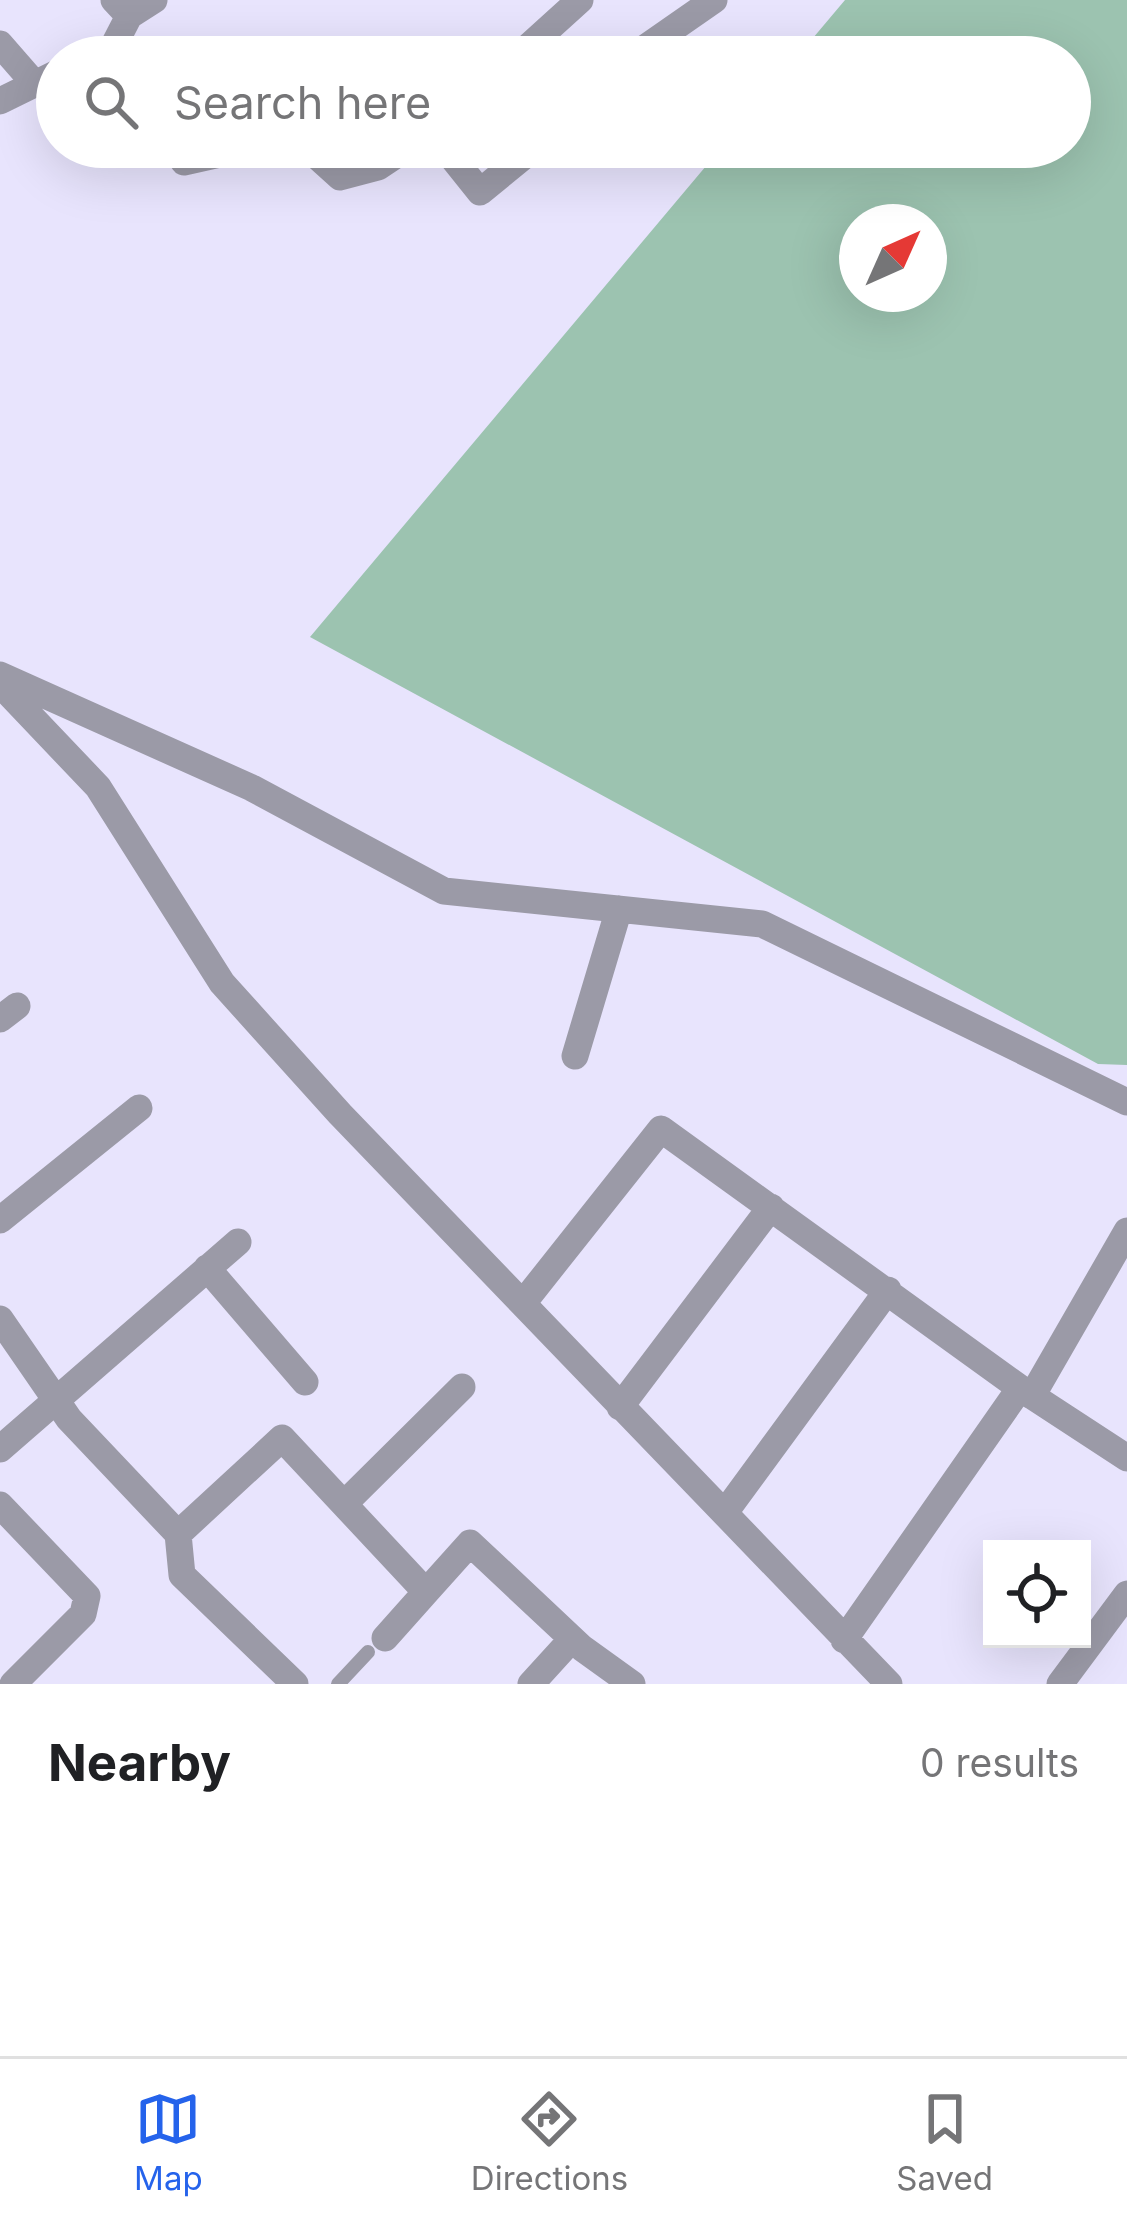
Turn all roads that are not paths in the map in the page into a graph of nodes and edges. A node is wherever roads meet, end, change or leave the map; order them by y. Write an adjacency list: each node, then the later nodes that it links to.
1 (154, 0): 4 (street)
2 (580, 0): 5 (street)
3 (714, 0): 6 (street)
4 (122, 8)
5 (540, 36)
6 (662, 36)
7 (0, 44): 8 (street)
8 (36, 71)
9 (36, 83): 10 (street)
10 (0, 101)
11 (330, 168): 12 (street)
12 (374, 168)
13 (461, 168): 14 (street)
14 (508, 168)
15 (0, 674): 17 (street)
16 (0, 684): 27 (street)
17 (619, 910): 18 (street); 19 (street)
18 (574, 1056)
19 (1127, 1102)
20 (139, 1108): 22 (street)
21 (771, 1207): 26 (street); 27 (street); 33 (street)
22 (0, 1220)
23 (1127, 1231): 31 (street)
24 (238, 1242): 25 (street)
25 (207, 1268): 29 (street); 32 (street)
26 (887, 1290): 31 (street); 38 (street)
27 (524, 1303): 33 (street)
28 (0, 1319): 32 (street)
29 (305, 1382)
30 (462, 1388): 36 (street)
31 (1026, 1392): 35 (street); 43 (street)
32 (56, 1400): 34 (street); 39 (street)
33 (620, 1407): 38 (street)
34 (0, 1449)
35 (1127, 1458)
36 (344, 1504): 39 (street); 40 (street)
37 (1, 1508): 45 (street)
38 (726, 1511): 43 (street)
39 (178, 1534): 46 (street)
40 (426, 1592): 42 (street); 44 (street)
41 (1127, 1594): 51 (street)
42 (572, 1639): 48 (street); 49 (street)
43 (844, 1640): 50 (street)
44 (376, 1645): 47 (lane)
45 (13, 1684)
46 (295, 1684)
47 (338, 1684)
48 (531, 1684)
49 (632, 1684)
50 (889, 1684)
51 (1060, 1684)

